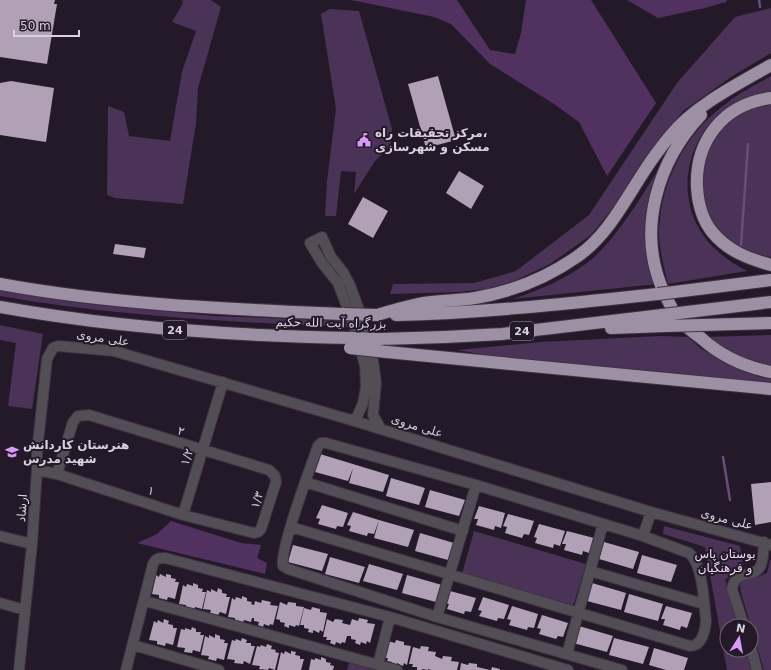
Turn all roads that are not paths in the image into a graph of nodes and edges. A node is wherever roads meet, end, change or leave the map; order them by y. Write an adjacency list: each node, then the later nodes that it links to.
1 (771, 65): 2 (highway)
2 (717, 98): 11 (highway); 16 (highway)
3 (771, 98): 6 (highway)
4 (331, 257): 5 (street); 5 (street); 20 (street)
5 (322, 263): 19 (street)
6 (771, 265)
7 (771, 280): 11 (highway, بزرگراه آیت الله حکیم / 24, bridge)
8 (0, 284): 11 (highway, بزرگراه آیت الله حکیم / 24, bridge)
9 (771, 302): 12 (highway, bridge)
10 (0, 307): 14 (highway, بزرگراه آیت الله حکیم / 24)
11 (377, 315)
12 (663, 321): 13 (highway, bridge); 14 (highway, بزرگراه آیت الله حکیم / 24, bridge)
13 (771, 323)
14 (351, 343): 18 (highway, bridge)
15 (53, 348): 17 (street, علی مروی); 22 (street, ارشاد)
16 (771, 372)
17 (223, 382): 19 (street, علی مروی); 21 (street, ۱/۲)
18 (771, 389)
19 (351, 420): 20 (street, علی مروی)
20 (381, 429): 27 (street, علی مروی)
21 (202, 451): 23 (street, ۲); 24 (street, ۲); 28 (street, ۱/۲)
22 (37, 470): 23 (street, ۱); 35 (street, ارشاد)
23 (57, 474): 28 (street, ۱)
24 (275, 476): 32 (street, ۱/۳)
25 (305, 482): 26 (street); 30 (street); 31 (street)
26 (476, 484): 29 (street); 31 (street)
27 (652, 512): 34 (street); 36 (street, علی مروی)
28 (183, 515): 32 (street, ۱)
29 (603, 524): 34 (street); 37 (street)
30 (291, 527): 38 (street); 45 (street)
31 (463, 531): 38 (street)
32 (258, 532)
33 (0, 536): 35 (street)
34 (643, 536): 41 (street)
35 (32, 544): 42 (street, ارشاد)
36 (767, 544): 46 (street)
37 (590, 571): 41 (street); 43 (street)
38 (450, 574): 43 (street); 45 (street)
39 (145, 601): 44 (street); 47 (street); 50 (street)
40 (0, 603): 42 (street)
41 (704, 604): 43 (street)
42 (25, 610): 51 (street, ارشاد)
43 (578, 613): 48 (street)
44 (390, 617): 50 (street); 55 (street)
45 (437, 617): 48 (street)
46 (741, 618)
47 (133, 645): 52 (street); 53 (street)
48 (567, 654): 56 (street)
49 (754, 658): 57 (street)
50 (378, 665): 54 (street)
51 (19, 670)
52 (126, 670)
53 (220, 670)
54 (397, 670)
55 (568, 670)
56 (622, 670)
57 (757, 670)

